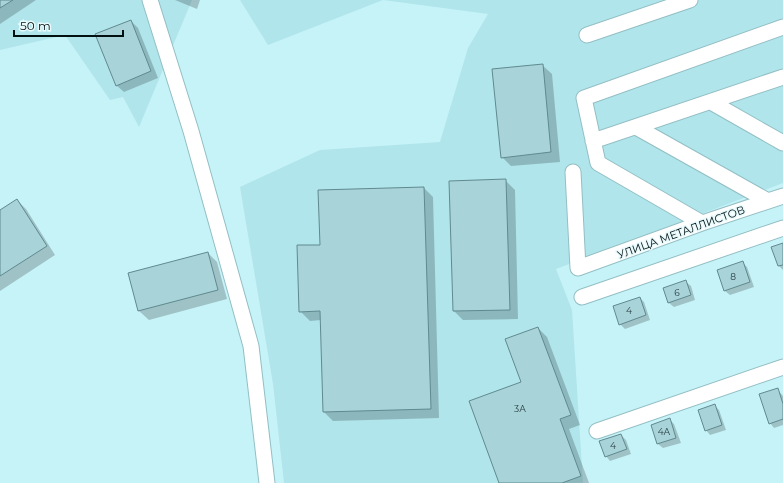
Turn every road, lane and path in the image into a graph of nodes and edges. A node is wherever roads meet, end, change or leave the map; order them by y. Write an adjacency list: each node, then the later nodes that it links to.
1 (150, 0): 18 (street)
2 (690, 0): 4 (street)
3 (783, 27): 8 (street)
4 (587, 35)
5 (781, 80): 6 (street)
6 (711, 102): 7 (street); 9 (street)
7 (636, 127): 8 (street); 12 (street)
8 (593, 141): 13 (street)
9 (783, 143)
10 (573, 172): 13 (street, УЛИЦА МЕТАЛЛИСТОВ)
11 (783, 196): 12 (street, УЛИЦА МЕТАЛЛИСТОВ)
12 (768, 201): 13 (street, УЛИЦА МЕТАЛЛИСТОВ)
13 (702, 223)
14 (783, 228): 15 (street)
15 (582, 297)
16 (783, 367): 17 (street)
17 (596, 431)
18 (266, 483)

